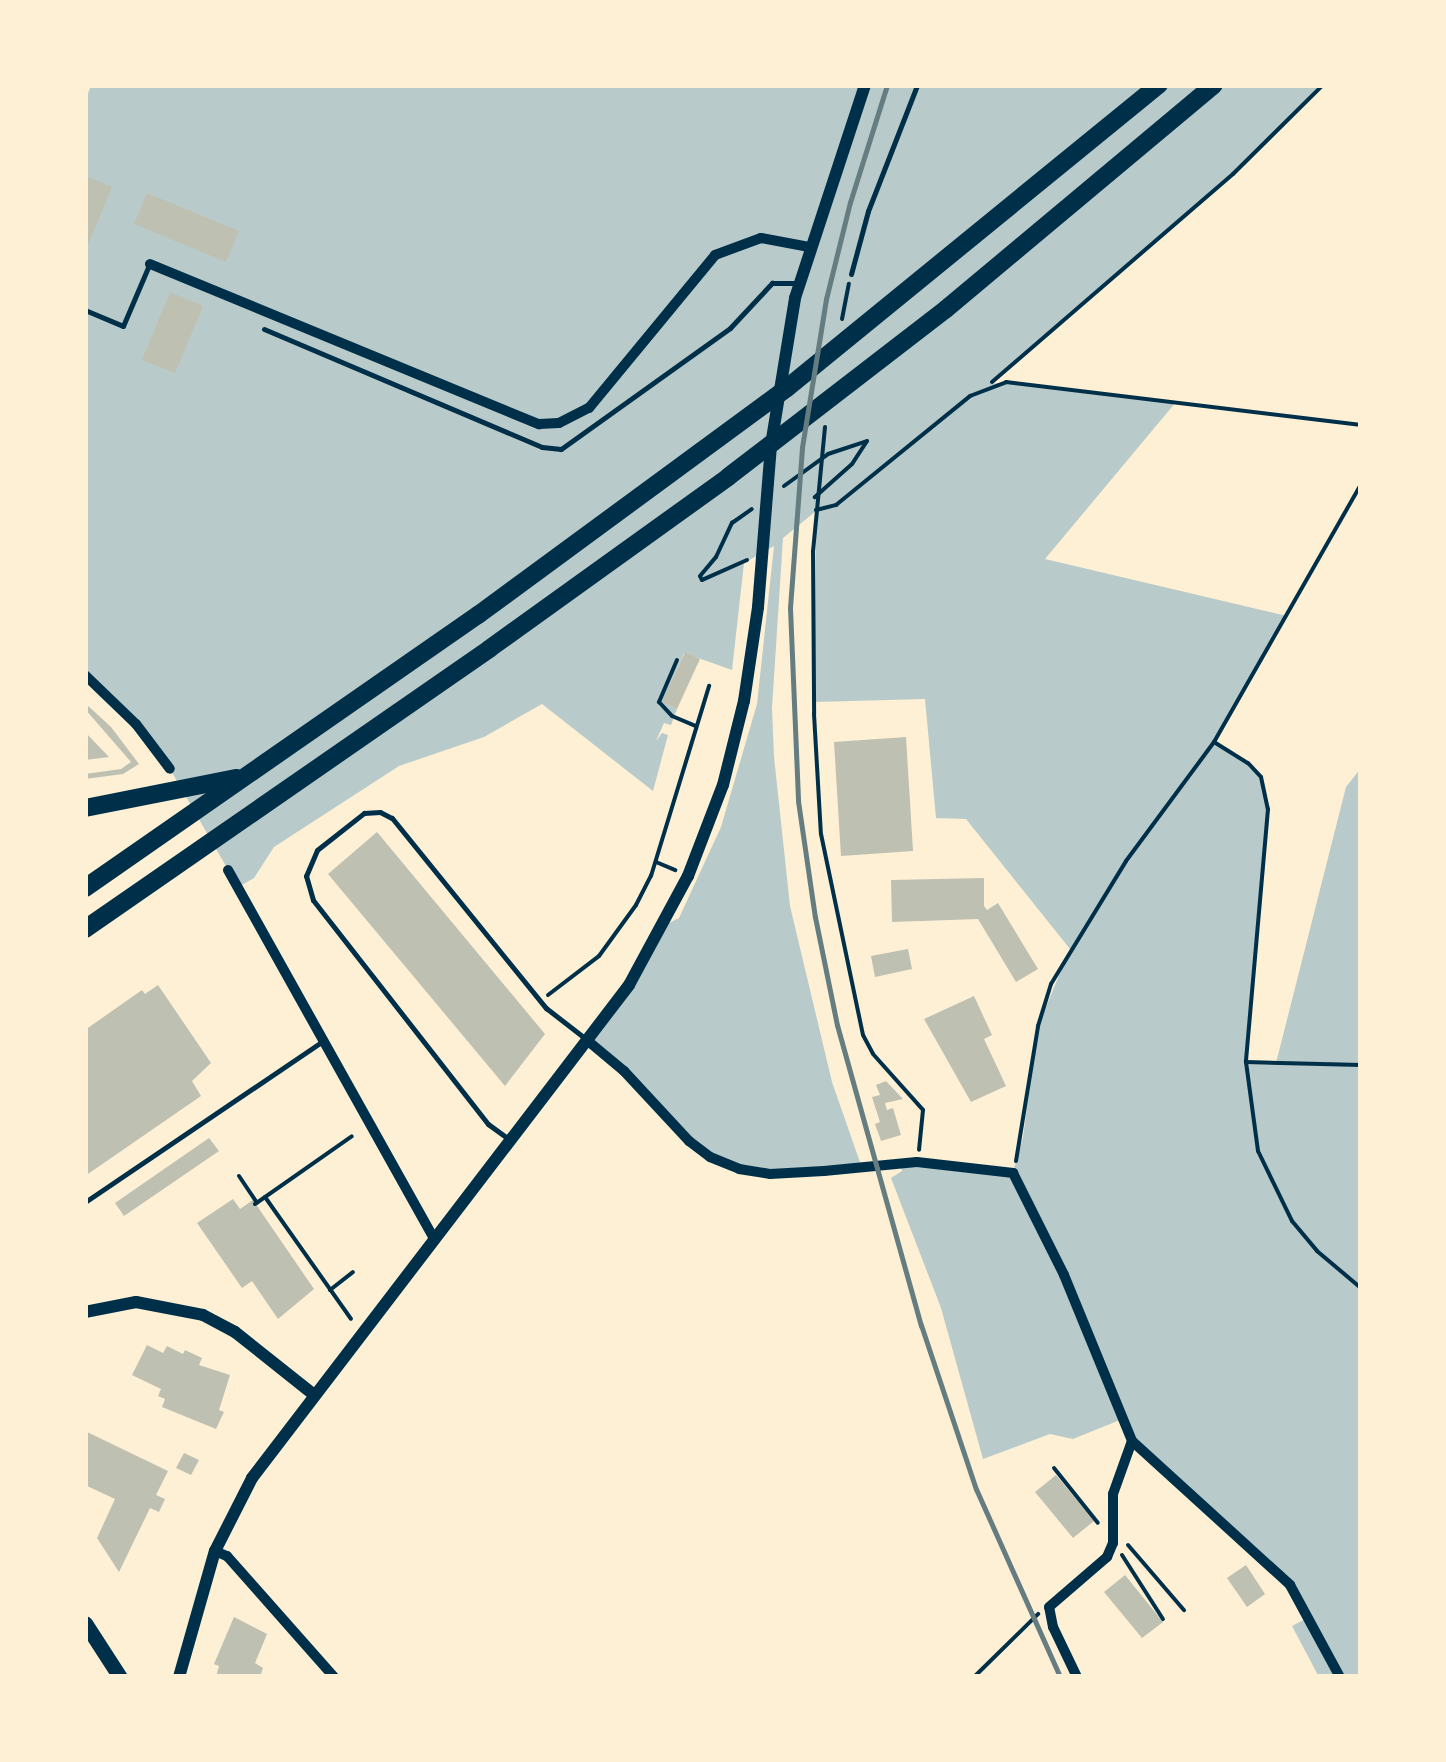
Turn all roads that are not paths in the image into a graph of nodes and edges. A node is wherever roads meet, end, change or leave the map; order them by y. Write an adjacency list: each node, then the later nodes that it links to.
1 (865, 85): 5 (street)
2 (916, 85): 7 (lane)
3 (1159, 85): 13 (highway)
4 (1214, 85): 17 (highway)
5 (809, 247): 6 (street); 8 (street)
6 (150, 264): 9 (lane)
7 (852, 274)
8 (798, 284): 10 (lane); 18 (street)
9 (85, 310)
10 (264, 329)
11 (85, 675): 12 (street)
12 (170, 770)
13 (247, 776): 14 (highway); 16 (highway)
14 (85, 808)
15 (228, 870): 19 (street)
16 (85, 888)
17 (85, 930)
18 (588, 1040): 20 (street); 20 (lane); 25 (street)
19 (321, 1042): 21 (lane); 22 (street)
20 (510, 1140): 22 (street)
21 (87, 1198)
22 (434, 1238): 24 (street)
23 (85, 1312): 24 (street)
24 (312, 1394): 26 (street)
25 (1132, 1440): 31 (street); 32 (street)
26 (216, 1551): 29 (street); 30 (street)
27 (85, 1624): 28 (main road)
28 (120, 1677)
29 (179, 1677)
30 (334, 1677)
31 (1077, 1677)
32 (1340, 1677)

